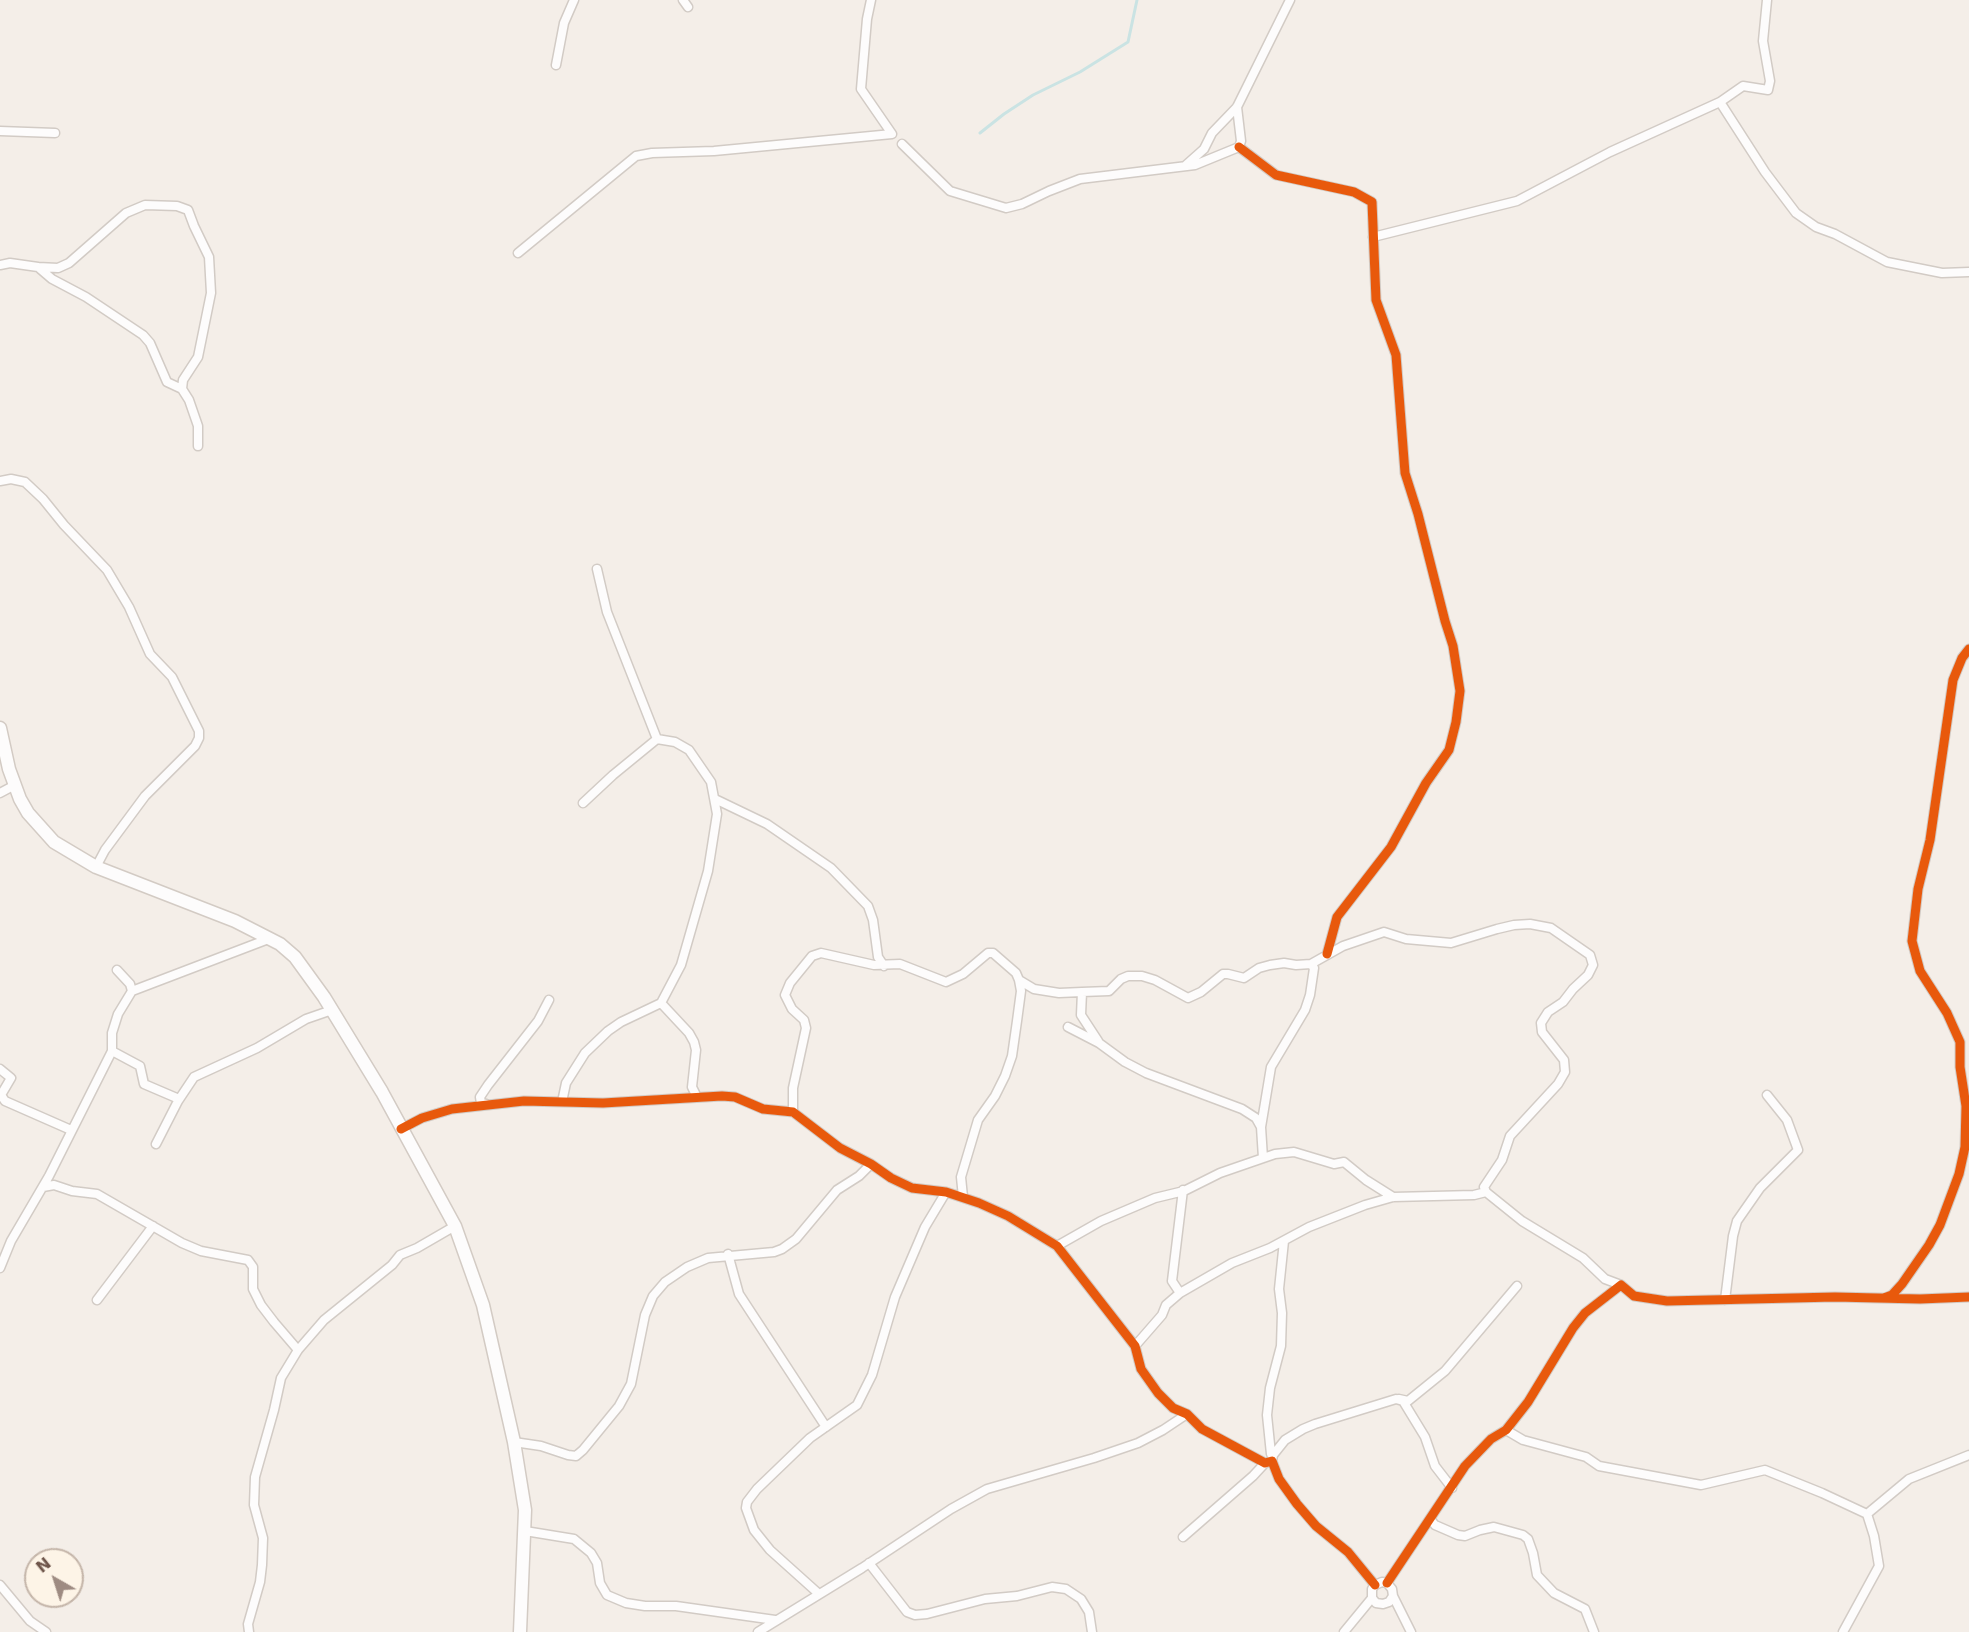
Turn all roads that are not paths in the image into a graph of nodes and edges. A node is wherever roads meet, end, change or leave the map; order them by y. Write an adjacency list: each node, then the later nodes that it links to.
1 (574, 0): 5 (street)
2 (871, 0): 14 (street)
3 (1290, 0): 7 (street)
4 (1767, 0): 6 (street)
5 (556, 65)
6 (1720, 102): 13 (street); 17 (street)
7 (1237, 107): 11 (street); 12 (street)
8 (0, 130): 9 (street)
9 (55, 133)
10 (902, 144): 12 (street)
11 (1239, 147): 12 (street); 13 (street)
12 (1186, 165)
13 (1373, 237): 31 (street)
14 (518, 253)
15 (0, 265): 16 (street)
16 (38, 267): 18 (street); 18 (street)
17 (1969, 272)
18 (182, 389): 19 (street)
19 (198, 446)
20 (0, 481): 29 (street)
21 (597, 569): 24 (street)
22 (1969, 649): 74 (street)
23 (0, 733): 25 (main road)
24 (657, 739): 27 (street); 28 (street)
25 (15, 785): 26 (street); 29 (main road)
26 (0, 793)
27 (715, 799): 33 (street); 39 (street)
28 (583, 803)
29 (96, 867): 30 (main road)
30 (271, 938): 36 (street); 40 (main road)
31 (1328, 954): 32 (street); 61 (street)
32 (1311, 964): 37 (street); 52 (street)
33 (884, 966): 35 (street); 51 (street)
34 (117, 970): 36 (street)
35 (1019, 980): 37 (street); 62 (street)
36 (132, 991): 43 (street)
37 (1082, 992): 42 (street)
38 (549, 1000): 50 (street)
39 (661, 1003): 46 (street); 48 (street)
40 (332, 1010): 47 (street); 53 (main road)
41 (1068, 1027): 42 (street)
42 (1099, 1043): 52 (street)
43 (112, 1051): 47 (street); 54 (street)
44 (0, 1068): 49 (street)
45 (1767, 1095): 76 (street)
46 (697, 1097): 48 (street); 51 (street)
47 (179, 1100): 55 (street)
48 (562, 1102): 50 (street)
49 (2, 1103): 54 (street)
50 (489, 1104): 53 (street)
51 (793, 1112): 57 (street)
52 (1261, 1127): 56 (street)
53 (401, 1129): 65 (main road)
54 (71, 1130): 58 (street)
55 (156, 1144)
56 (1263, 1158): 59 (street); 63 (street)
57 (871, 1164): 60 (street); 68 (street)
58 (43, 1187): 64 (street); 69 (street)
59 (1183, 1190): 67 (street); 72 (street)
60 (946, 1192): 62 (street); 81 (street)
61 (1486, 1192): 63 (street); 70 (street)
62 (963, 1197): 67 (street)
63 (1393, 1197): 66 (street)
64 (153, 1226): 75 (street); 78 (street)
65 (455, 1226): 78 (street); 83 (main road)
66 (1284, 1241): 72 (street); 85 (street)
67 (1057, 1246): 77 (street)
68 (728, 1254): 81 (street); 83 (street)
69 (0, 1268)
70 (1621, 1285): 76 (street); 82 (street)
71 (1516, 1286): 79 (street)
72 (1180, 1293): 77 (street)
73 (1969, 1297): 74 (street)
74 (1884, 1298): 76 (street)
75 (97, 1300)
76 (1725, 1300)
77 (1135, 1346): 80 (street)
78 (298, 1350): 100 (street)
79 (1396, 1399): 85 (street); 86 (street)
80 (1187, 1414): 85 (street); 91 (street)
81 (826, 1427): 95 (street)
82 (1506, 1430): 86 (street); 87 (street)
83 (514, 1443): 89 (main road)
84 (1969, 1455): 87 (street)
85 (1270, 1460): 90 (street); 94 (street)
86 (1452, 1488): 88 (street)
87 (1867, 1514): 107 (street)
88 (1430, 1519): 92 (street); 106 (street)
89 (525, 1531): 98 (street); 101 (main road)
90 (1183, 1537)
91 (869, 1563): 95 (street); 103 (street)
92 (1387, 1583): 94 (street); 96 (street)
93 (0, 1585): 99 (street)
94 (1374, 1585): 97 (street)
95 (819, 1594): 98 (street)
96 (1393, 1596): 97 (street); 105 (street)
97 (1372, 1598): 104 (street)
98 (776, 1620): 102 (street)
99 (46, 1632)
100 (249, 1632)
101 (520, 1632)
102 (758, 1632)
103 (1092, 1632)
104 (1344, 1632)
105 (1412, 1632)
106 (1594, 1632)
107 (1843, 1632)

